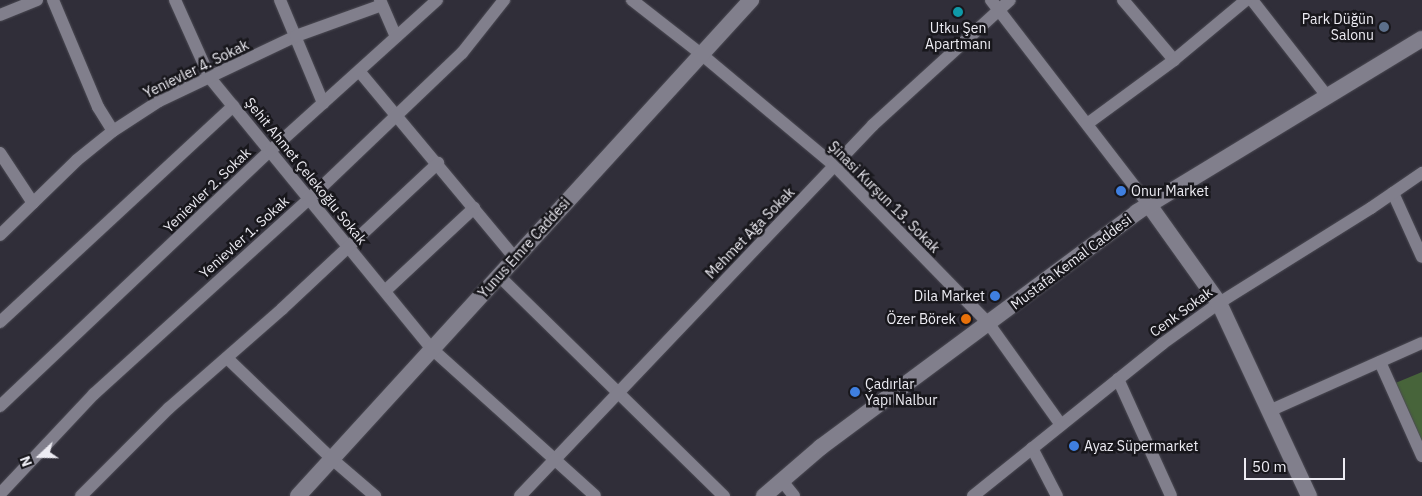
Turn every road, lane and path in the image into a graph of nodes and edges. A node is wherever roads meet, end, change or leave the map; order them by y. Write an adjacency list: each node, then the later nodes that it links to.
1 (37, 0): 15 (street)
2 (54, 0): 28 (street)
3 (175, 0): 22 (street, Şehit Ahmet Çelekoğlu Sokak)
4 (280, 0): 16 (street)
5 (437, 0): 17 (street, Yenievler 2. Sokak)
6 (504, 0): 26 (street, Yenievler 1. Sokak)
7 (632, 0): 19 (street, Şinasi Kurşun 13. Sokak)
8 (751, 0): 19 (street, Yunus Emre Caddesi)
9 (1010, 0): 14 (street, Mehmet Ağa Sokak)
10 (1123, 0): 20 (street)
11 (1246, 0): 20 (street)
12 (1252, 0): 23 (street)
13 (381, 3): 16 (street, Yenievler 4. Sokak); 17 (street)
14 (995, 5): 27 (street); 32 (street, Mehmet Ağa Sokak)
15 (0, 15)
16 (296, 36): 22 (street, Yenievler 4. Sokak); 24 (street)
17 (396, 37): 21 (street, Yenievler 2. Sokak)
18 (1422, 39): 23 (street, Mustafa Kemal Caddesi)
19 (701, 54): 32 (street, Şinasi Kurşun 13. Sokak); 41 (street, Yunus Emre Caddesi)
20 (1174, 60): 27 (street)
21 (358, 71): 24 (street, Yenievler 2. Sokak); 26 (street)
22 (210, 78): 25 (street, Şehit Ahmet Çelekoğlu Sokak); 28 (street, Yenievler 4. Sokak)
23 (1327, 96): 37 (street, Mustafa Kemal Caddesi)
24 (323, 103): 29 (street, Yenievler 2. Sokak)
25 (233, 106): 29 (street, Şehit Ahmet Çelekoğlu Sokak); 46 (street)
26 (397, 115): 31 (street); 35 (street, Yenievler 1. Sokak)
27 (1087, 124): 37 (street)
28 (113, 131): 36 (street, Yenievler 4. Sokak)
29 (270, 151): 35 (street, Şehit Ahmet Çelekoğlu Sokak); 54 (street, Yenievler 2. Sokak)
30 (0, 153): 36 (street)
31 (438, 163): 38 (street); 40 (street)
32 (835, 166): 47 (street, Şinasi Kurşun 13. Sokak); 53 (street, Mehmet Ağa Sokak)
33 (1422, 173): 34 (street, Cenk Sokak)
34 (1393, 193): 42 (street); 45 (street, Cenk Sokak)
35 (309, 199): 40 (street, Şehit Ahmet Çelekoğlu Sokak); 62 (street, Yenievler 1. Sokak)
36 (33, 203): 39 (street, Yenievler 4. Sokak)
37 (1148, 205): 45 (street); 47 (street, Mustafa Kemal Caddesi)
38 (474, 208): 41 (street); 44 (street)
39 (0, 234)
40 (348, 246): 44 (street, Şehit Ahmet Çelekoğlu Sokak); 50 (street)
41 (515, 258): 43 (street, Yunus Emre Caddesi)
42 (1422, 258)
43 (499, 276): 49 (street, Yunus Emre Caddesi); 53 (street)
44 (385, 291): 49 (street, Şehit Ahmet Çelekoğlu Sokak)
45 (1219, 303): 52 (street, Cenk Sokak); 55 (street)
46 (0, 322)
47 (989, 324): 56 (street, Şinasi Kurşun 13. Sokak); 61 (street, Mustafa Kemal Caddesi)
48 (1422, 343): 51 (street)
49 (432, 349): 59 (street, Yunus Emre Caddesi); 60 (street, Şehit Ahmet Çelekoğlu Sokak)
50 (227, 358): 59 (street); 63 (street)
51 (1380, 362): 55 (street); 58 (street)
52 (1118, 379): 56 (street, Cenk Sokak); 73 (street)
53 (618, 391): 60 (street, Mehmet Ağa Sokak); 68 (street)
54 (0, 406)
55 (1269, 411): 74 (street)
56 (1061, 425): 57 (street, Cenk Sokak)
57 (1032, 448): 71 (street, Cenk Sokak); 72 (street)
58 (1422, 456)
59 (332, 459): 64 (street, Yunus Emre Caddesi); 65 (street)
60 (556, 460): 66 (street, Mehmet Ağa Sokak); 67 (street, Şehit Ahmet Çelekoğlu Sokak)
61 (782, 481): 69 (street, Mustafa Kemal Caddesi); 70 (street)
62 (0, 494)
63 (81, 496)
64 (298, 496)
65 (375, 496)
66 (520, 496)
67 (595, 496)
68 (724, 496)
69 (764, 496)
70 (794, 496)
71 (973, 496)
72 (1057, 496)
73 (1171, 496)
74 (1309, 496)

